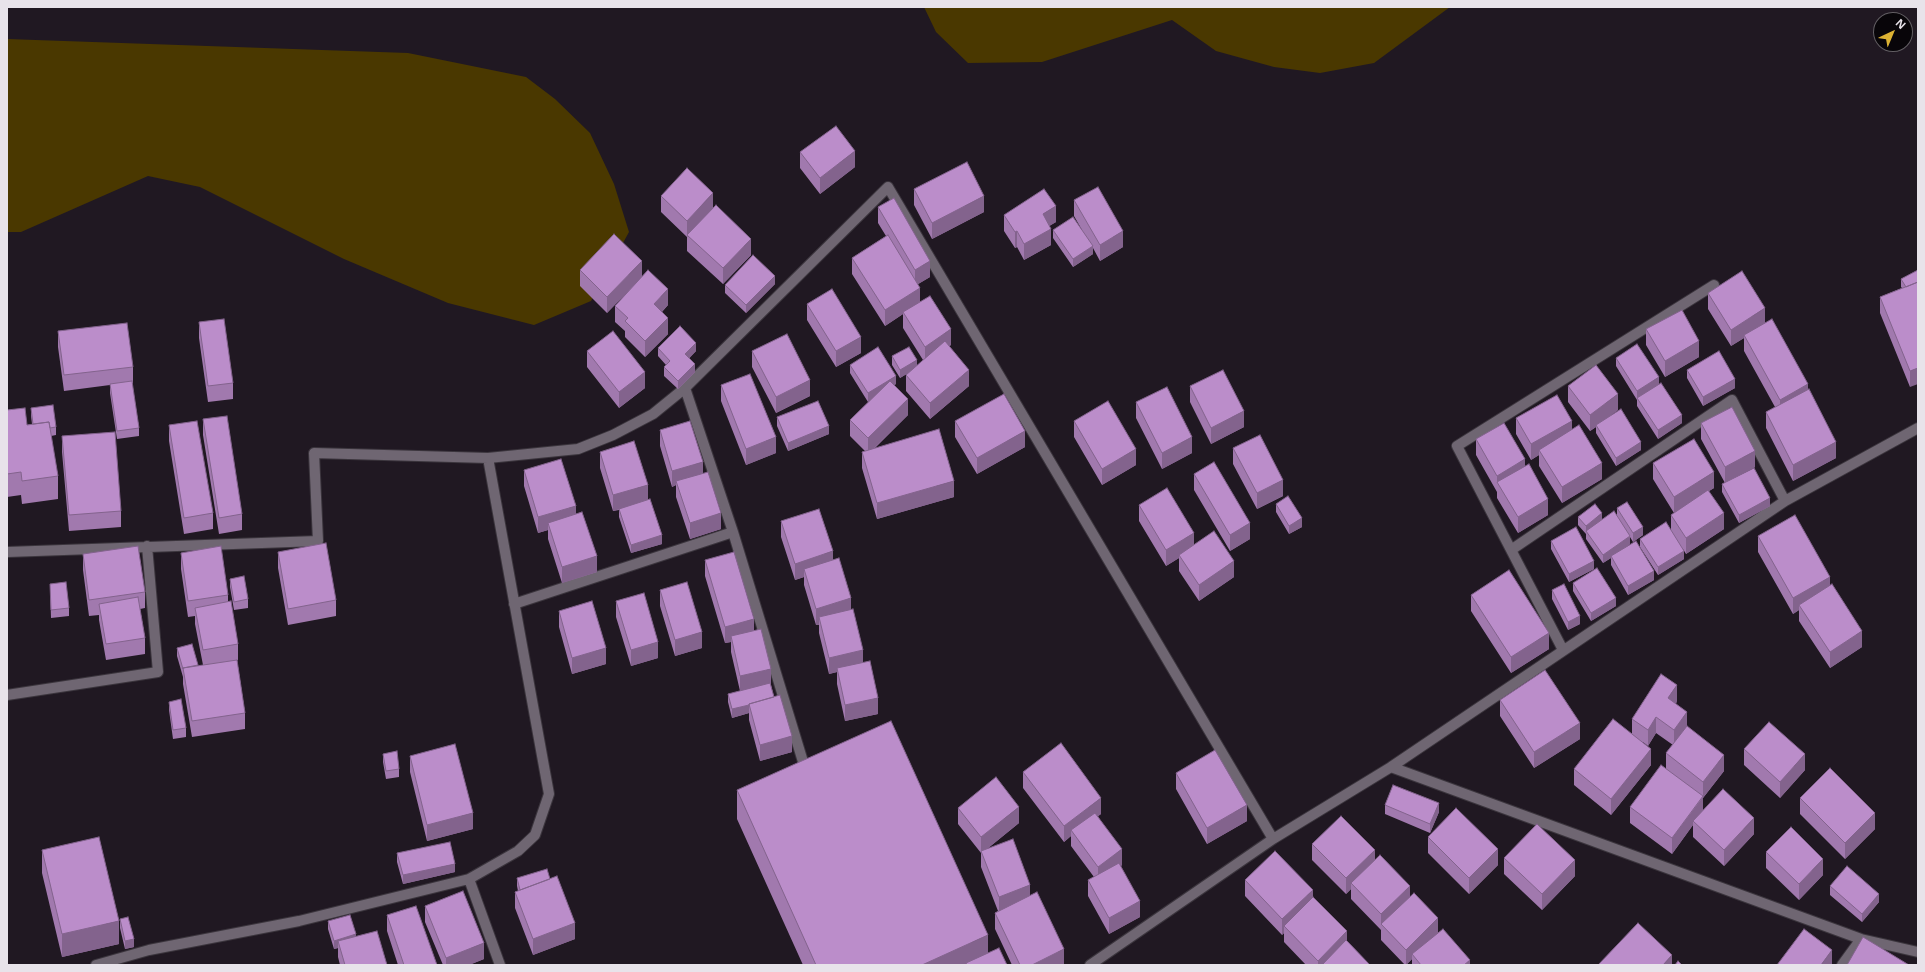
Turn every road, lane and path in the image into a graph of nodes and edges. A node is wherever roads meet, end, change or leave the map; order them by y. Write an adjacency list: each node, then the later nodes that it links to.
1 (1714, 285): 8 (street)
2 (685, 388): 4 (street); 6 (street); 15 (street)
3 (1918, 428): 5 (street)
4 (488, 458): 7 (street); 10 (street)
5 (1785, 501): 8 (street); 11 (street)
6 (733, 532): 10 (street); 13 (street)
7 (147, 546): 9 (street); 12 (street)
8 (1511, 550): 11 (street)
9 (7, 552)
10 (514, 604): 16 (street)
11 (1564, 650): 14 (street)
12 (7, 695)
13 (804, 765)
14 (1391, 767): 15 (street); 17 (street)
15 (1273, 839): 21 (street)
16 (469, 878): 19 (street); 20 (street)
17 (1861, 939): 18 (street); 22 (street)
18 (1918, 952)
19 (96, 965)
20 (500, 965)
21 (1090, 965)
22 (1842, 965)

